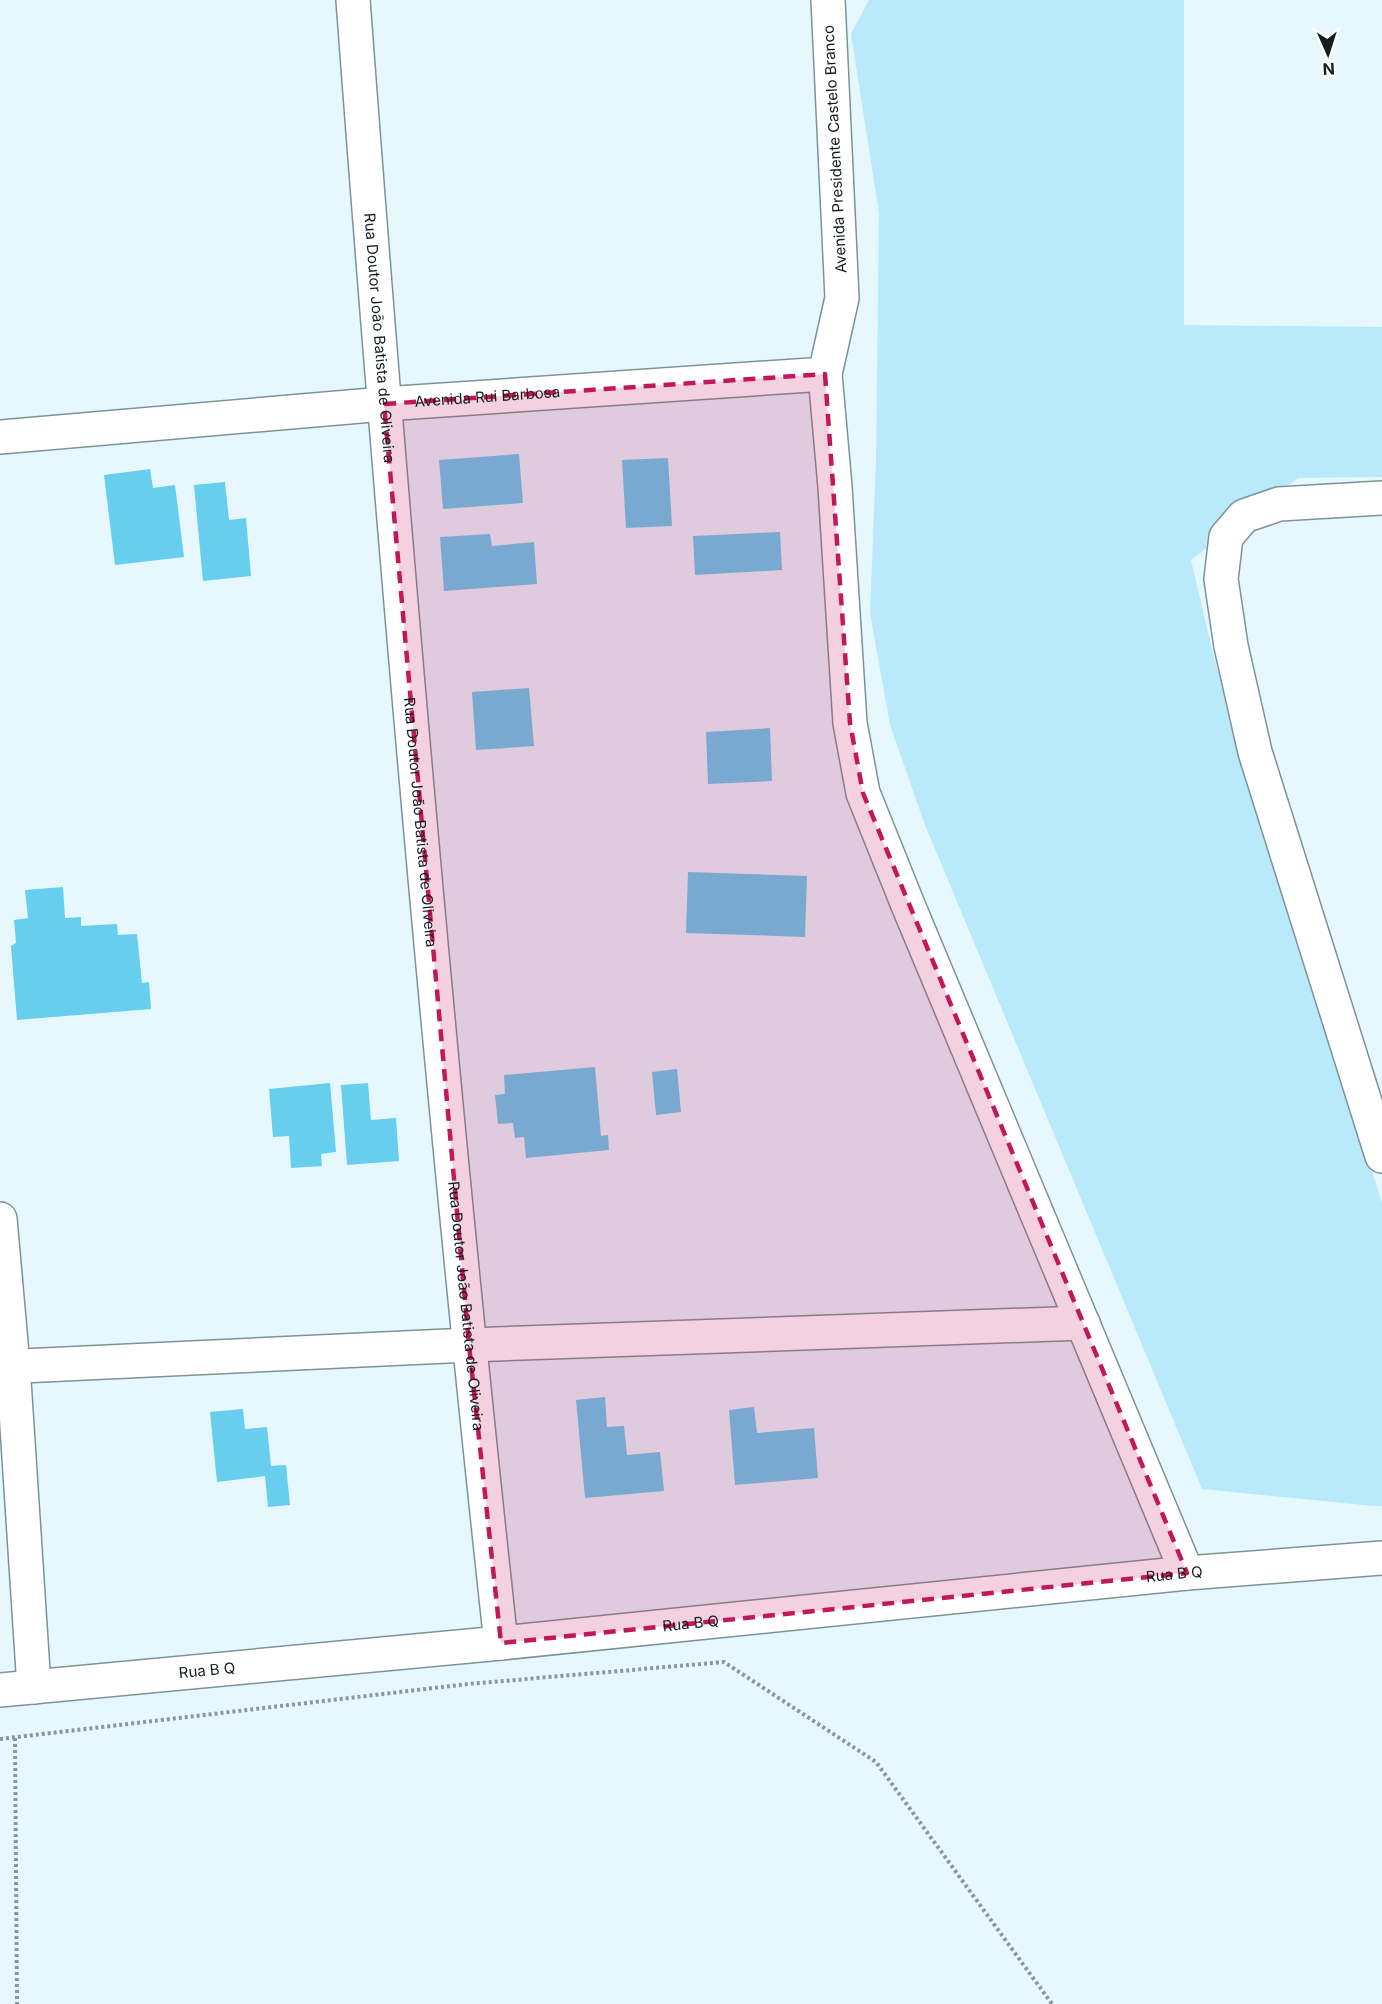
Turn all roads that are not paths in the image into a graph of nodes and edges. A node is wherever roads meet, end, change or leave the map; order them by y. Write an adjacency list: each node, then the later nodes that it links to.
1 (353, 0): 4 (street, Rua Doutor João Batista de Oliveira)
2 (828, 0): 3 (street, Avenida Presidente Castelo Branco)
3 (825, 374): 4 (street, Avenida Rui Barbosa); 9 (street)
4 (384, 404): 5 (street, Avenida Rui Barbosa); 10 (street, Rua Doutor João Batista de Oliveira)
5 (0, 437)
6 (1382, 498): 7 (street)
7 (1382, 1156)
8 (0, 1219): 11 (street)
9 (1083, 1323): 10 (street); 13 (street)
10 (469, 1345): 11 (street); 14 (street, Rua Doutor João Batista de Oliveira)
11 (7, 1366): 15 (street)
12 (1382, 1558): 13 (street, Rua B Q)
13 (1187, 1573): 14 (street, Rua B Q)
14 (501, 1643): 15 (street, Rua B Q)
15 (34, 1687): 16 (street, Rua B Q)
16 (0, 1690)

